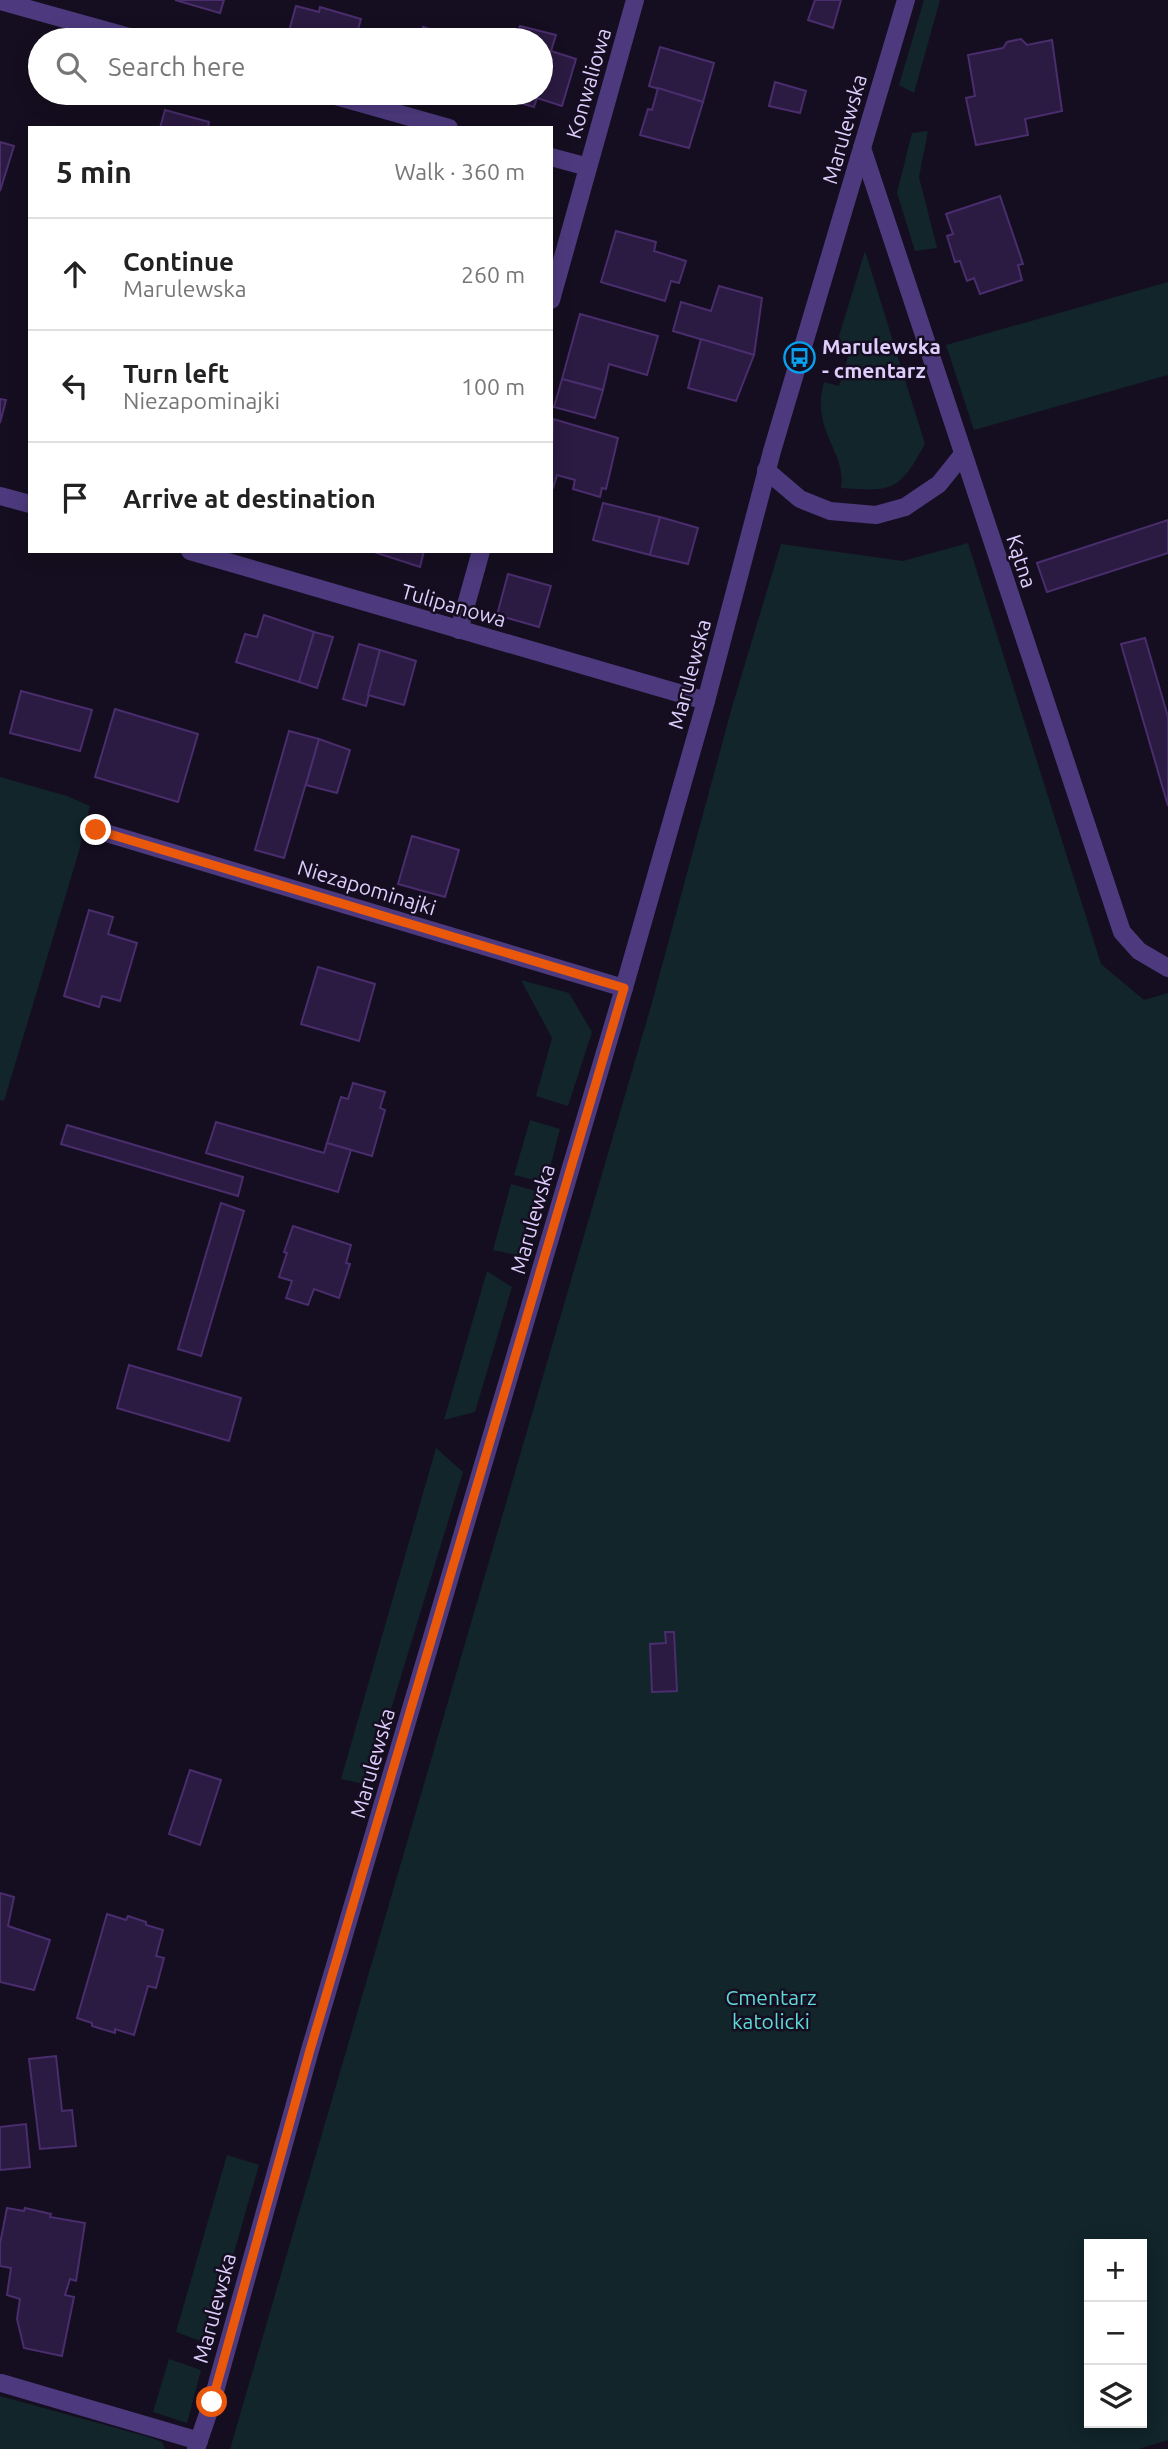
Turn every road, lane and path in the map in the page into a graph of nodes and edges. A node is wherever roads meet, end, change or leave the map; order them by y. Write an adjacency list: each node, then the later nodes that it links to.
1 (635, 0): 9 (street, Konwaliowa)
2 (906, 0): 7 (street, Marulewska)
3 (0, 1): 4 (street)
4 (97, 28)
5 (368, 105): 6 (street)
6 (442, 126)
7 (862, 148): 11 (street, Kątna); 12 (street, Marulewska)
8 (553, 158): 9 (street)
9 (588, 167): 10 (street, Konwaliowa)
10 (553, 293)
11 (963, 454): 12 (street); 20 (street, Kątna)
12 (766, 470): 18 (street, Marulewska)
13 (0, 496): 14 (street)
14 (28, 503)
15 (197, 553): 17 (street, Tulipanowa)
16 (480, 553): 17 (street)
17 (459, 630): 18 (street, Tulipanowa)
18 (706, 701): 21 (street, Marulewska)
19 (96, 830): 21 (street, Niezapominajki)
20 (1168, 968)
21 (624, 988): 23 (street, Marulewska)
22 (1, 2383): 23 (street)
23 (198, 2445)

